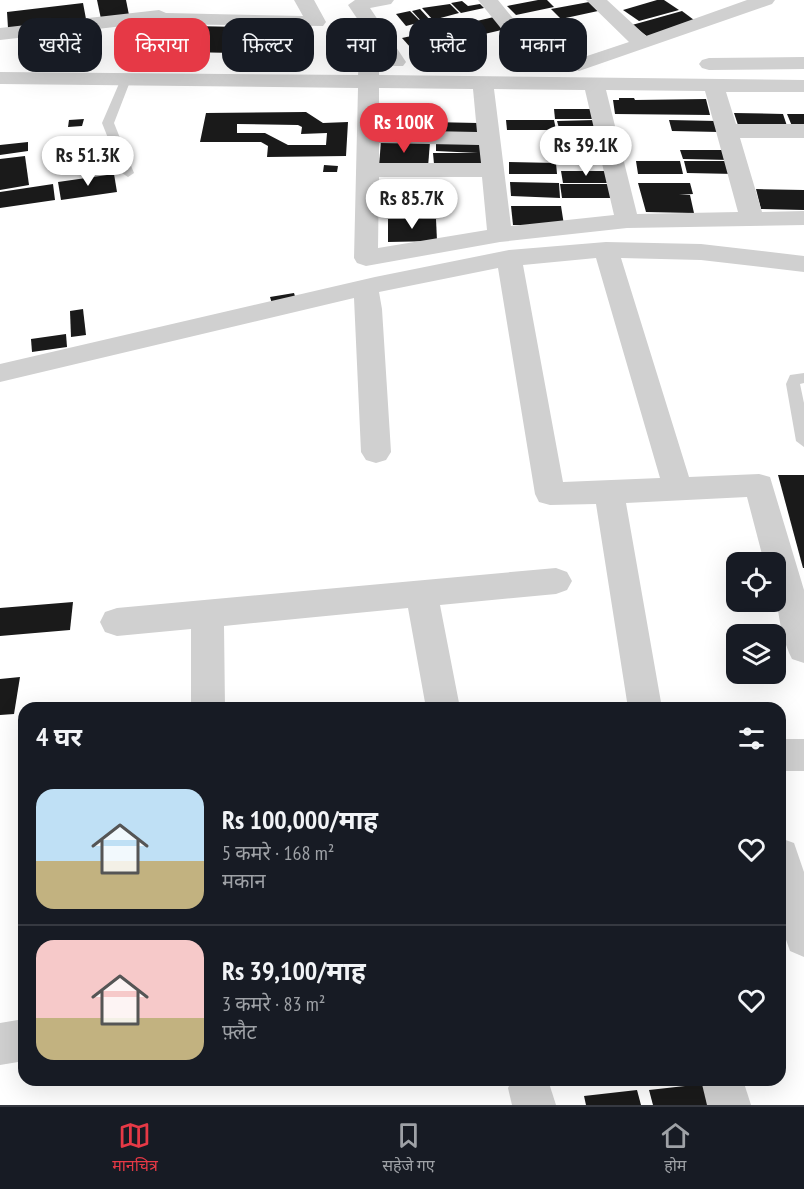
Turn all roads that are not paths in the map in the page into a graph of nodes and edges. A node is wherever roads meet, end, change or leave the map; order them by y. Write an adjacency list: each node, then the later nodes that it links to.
1 (304, 0): 12 (street)
2 (384, 0): 7 (street)
3 (488, 0): 11 (street)
4 (596, 0): 15 (street)
5 (765, 0): 15 (street)
6 (271, 2): 8 (street)
7 (357, 2): 10 (street)
8 (179, 7): 9 (street)
9 (139, 18)
10 (367, 18)
11 (503, 18)
12 (210, 20)
13 (114, 21): 14 (street)
14 (0, 34)
15 (643, 44): 18 (street)
16 (0, 60): 22 (street)
17 (397, 62): 20 (street)
18 (587, 62)
19 (804, 63): 26 (street)
20 (499, 64)
21 (587, 67): 26 (street)
22 (326, 70)
23 (339, 72): 28 (street)
24 (369, 72): 35 (street)
25 (378, 72): 29 (street)
26 (624, 75): 30 (street); 31 (street)
27 (0, 78): 28 (street)
28 (126, 79): 39 (lane)
29 (483, 83): 30 (street); 36 (street)
30 (594, 83): 42 (street)
31 (714, 85): 32 (street); 33 (street)
32 (804, 86)
33 (727, 131): 34 (street); 41 (street)
34 (804, 132)
35 (369, 136): 36 (street); 37 (street)
36 (489, 139): 38 (street)
37 (368, 170): 38 (street); 43 (street)
38 (493, 170): 43 (street)
39 (128, 173)
40 (804, 218): 41 (street)
41 (752, 219): 42 (street)
42 (627, 221): 43 (street)
43 (504, 247): 44 (street); 46 (street); 52 (street)
44 (606, 250): 45 (street); 51 (street)
45 (804, 264)
46 (365, 288): 47 (street); 50 (street)
47 (0, 373)
48 (804, 378): 49 (lane)
49 (804, 441)
50 (376, 452)
51 (678, 489): 52 (street); 57 (street)
52 (609, 492): 60 (street)
53 (556, 581): 54 (street)
54 (422, 594): 55 (street); 59 (street)
55 (207, 614): 56 (street); 58 (street)
56 (117, 622)
57 (804, 650)
58 (208, 702)
59 (442, 702)
60 (644, 702)
61 (786, 755): 62 (street)
62 (804, 755)
63 (786, 876): 64 (street)
64 (804, 938): 65 (street)
65 (786, 940)
66 (18, 1041): 67 (street)
67 (0, 1044)

